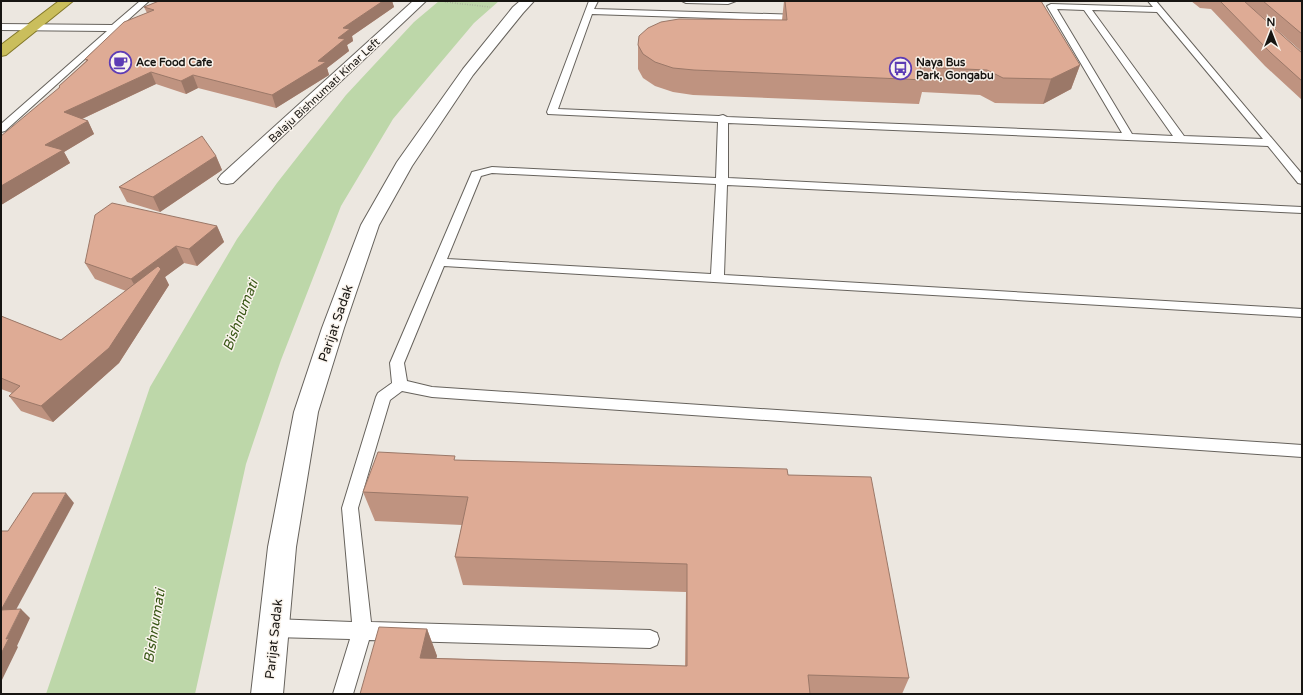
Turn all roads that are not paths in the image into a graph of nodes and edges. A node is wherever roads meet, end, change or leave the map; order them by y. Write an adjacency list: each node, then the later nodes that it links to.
1 (67, 1): 14 (highway)
2 (145, 1): 15 (lane)
3 (420, 1): 22 (street, Balaju Bishnumati Kinar Left)
4 (594, 1): 11 (lane)
5 (686, 1): 6 (lane)
6 (732, 1)
7 (1152, 1): 10 (lane)
8 (523, 5): 31 (street, Parijat Sadak)
9 (1086, 7): 10 (lane); 19 (lane); 20 (lane)
10 (1159, 10): 21 (lane)
11 (589, 11): 12 (lane); 17 (lane)
12 (807, 18)
13 (1, 27): 14 (lane)
14 (33, 27): 15 (lane); 16 (highway)
15 (113, 28): 18 (lane)
16 (1, 52)
17 (723, 118): 19 (lane); 23 (lane)
18 (1, 129)
19 (1129, 137): 20 (lane)
20 (1181, 139): 21 (lane)
21 (1271, 143): 24 (lane)
22 (228, 179)
23 (722, 181): 25 (lane); 26 (lane); 27 (lane)
24 (1302, 181)
25 (1302, 210)
26 (440, 262): 27 (lane); 29 (lane)
27 (717, 278): 28 (lane)
28 (1302, 312)
29 (400, 385): 30 (lane); 32 (lane)
30 (1302, 451)
31 (273, 628): 32 (lane); 34 (street, Parijat Sadak)
32 (362, 630): 33 (lane); 35 (lane)
33 (650, 639)
34 (268, 694)
35 (343, 694)

